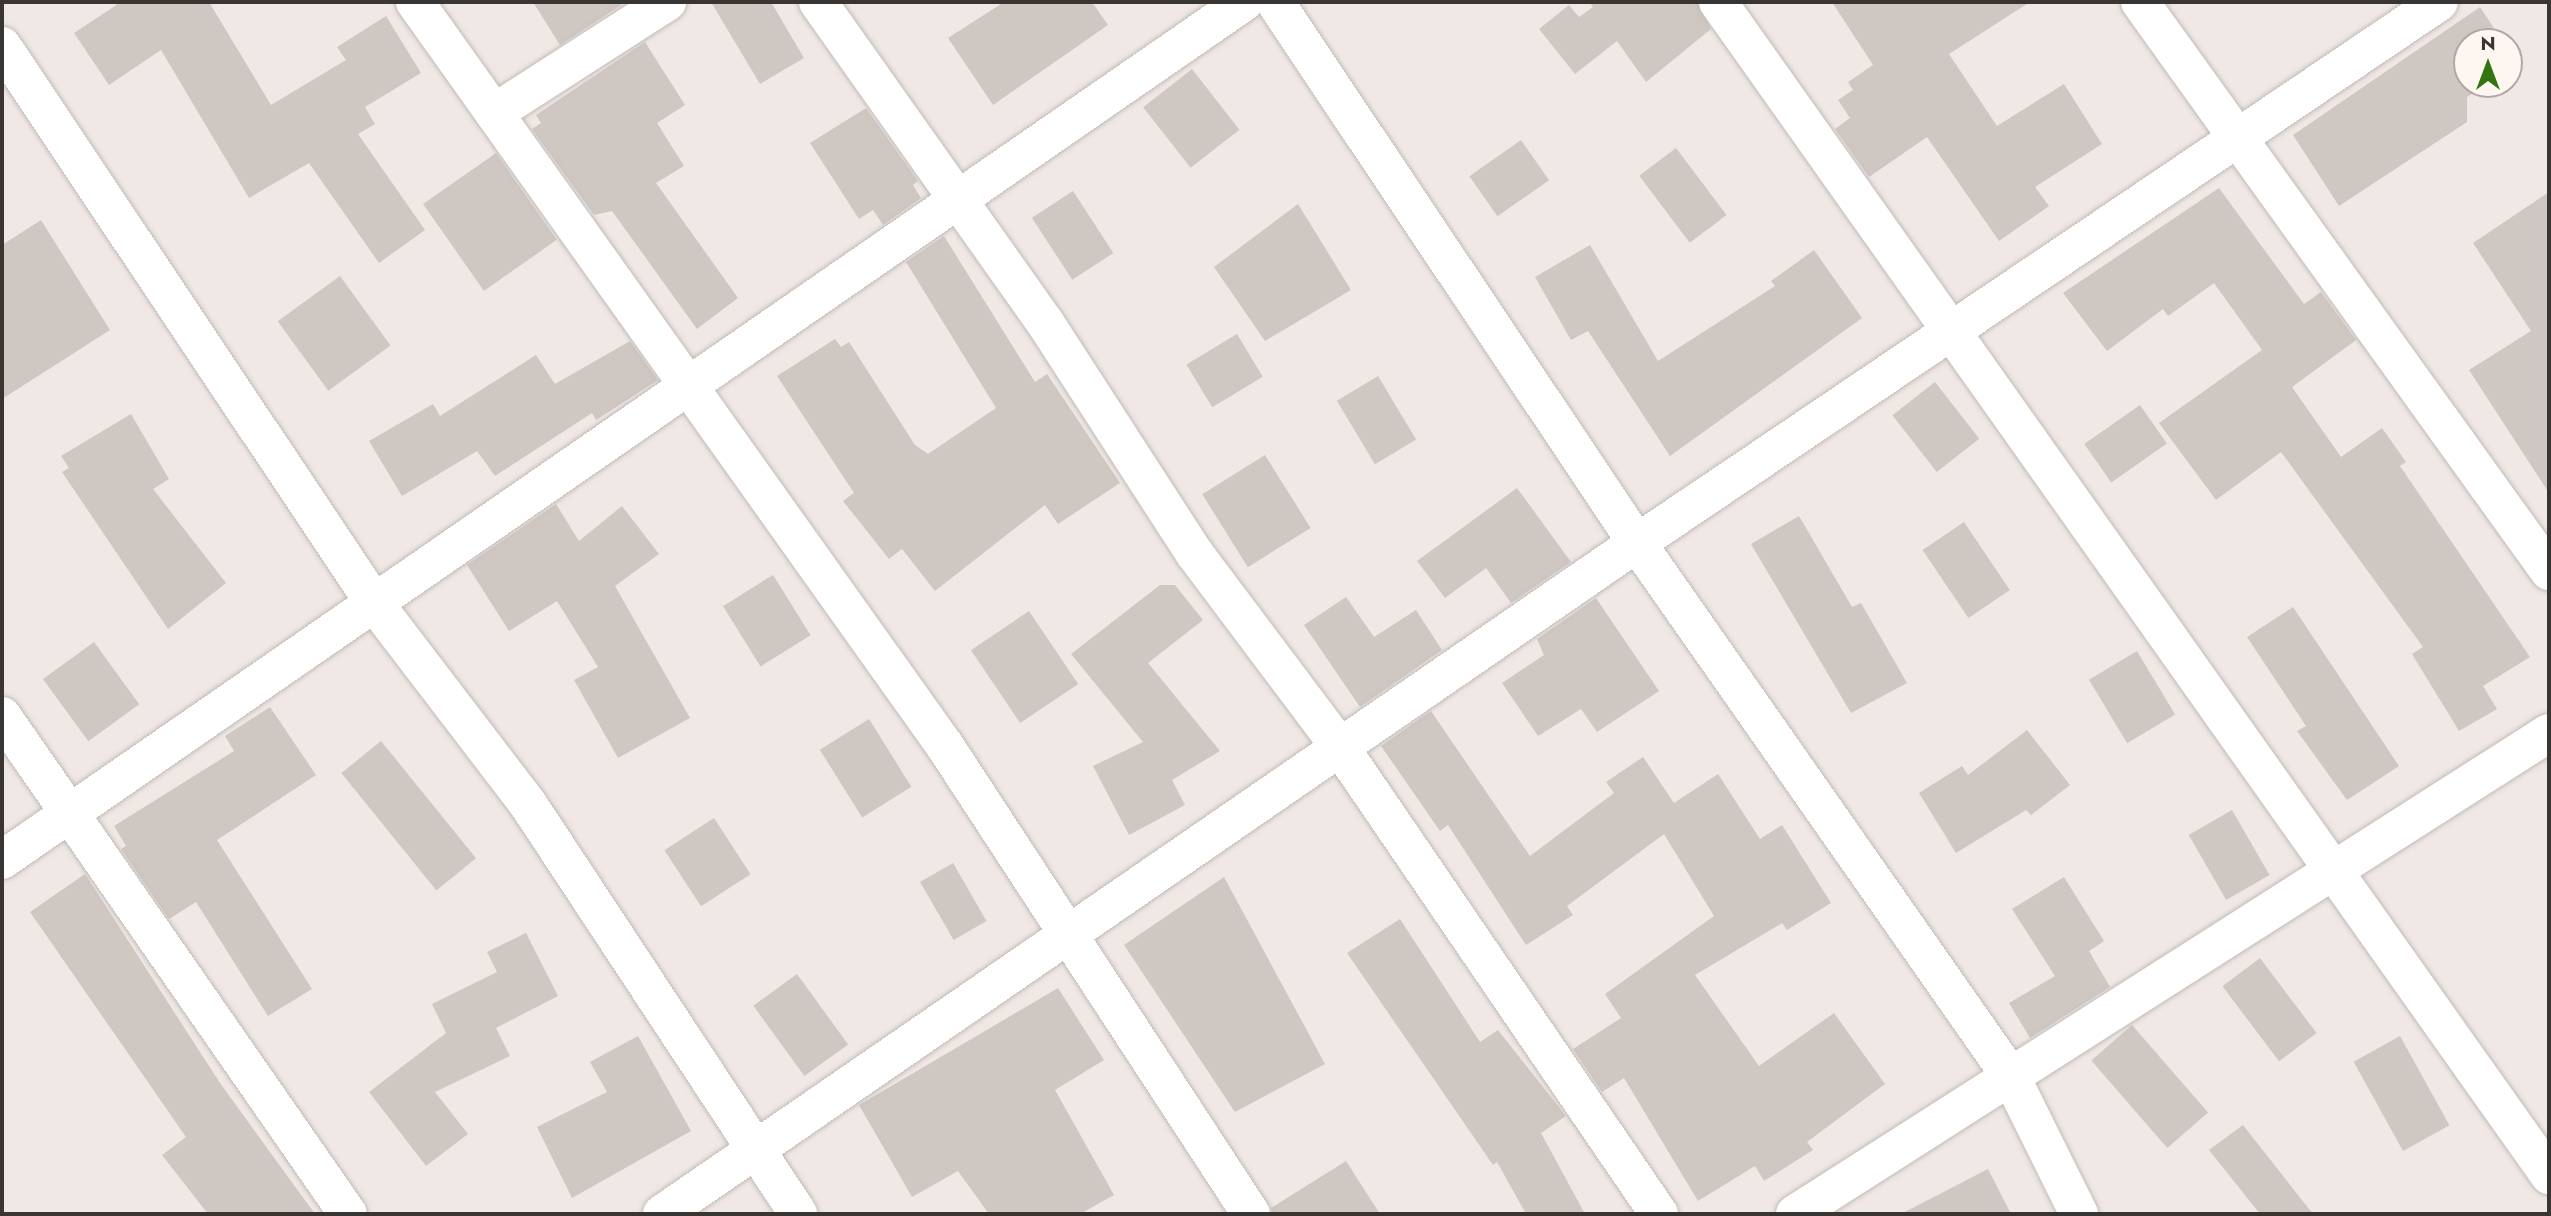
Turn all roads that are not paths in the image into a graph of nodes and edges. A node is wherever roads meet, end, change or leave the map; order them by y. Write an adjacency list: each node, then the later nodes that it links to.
1 (415, 2): 10 (street)
2 (667, 2): 10 (street)
3 (818, 2): 12 (street)
4 (1244, 2): 12 (street)
5 (1275, 2): 15 (street)
6 (1718, 2): 13 (street)
7 (2140, 2): 11 (street)
8 (2439, 2): 11 (street)
9 (2, 46): 17 (street)
10 (494, 113): 14 (street)
11 (2237, 139): 13 (street); 16 (street)
12 (960, 199): 14 (street); 20 (street)
13 (1951, 336): 15 (street); 23 (street)
14 (692, 387): 17 (street); 24 (street)
15 (1637, 543): 20 (street); 25 (street)
16 (2549, 570)
17 (375, 604): 21 (street); 26 (street)
18 (2, 716): 21 (street)
19 (2549, 733): 23 (street)
20 (1342, 750): 24 (street); 32 (street)
21 (67, 815): 22 (street); 28 (street)
22 (2, 860)
23 (2332, 866): 25 (street); 27 (street)
24 (1072, 937): 26 (street); 31 (street)
25 (2011, 1077): 33 (street); 34 (street)
26 (753, 1151): 29 (street); 30 (street)
27 (2549, 1175)
28 (348, 1214)
29 (662, 1214)
30 (798, 1214)
31 (1251, 1214)
32 (1659, 1214)
33 (1795, 1214)
34 (2079, 1214)

